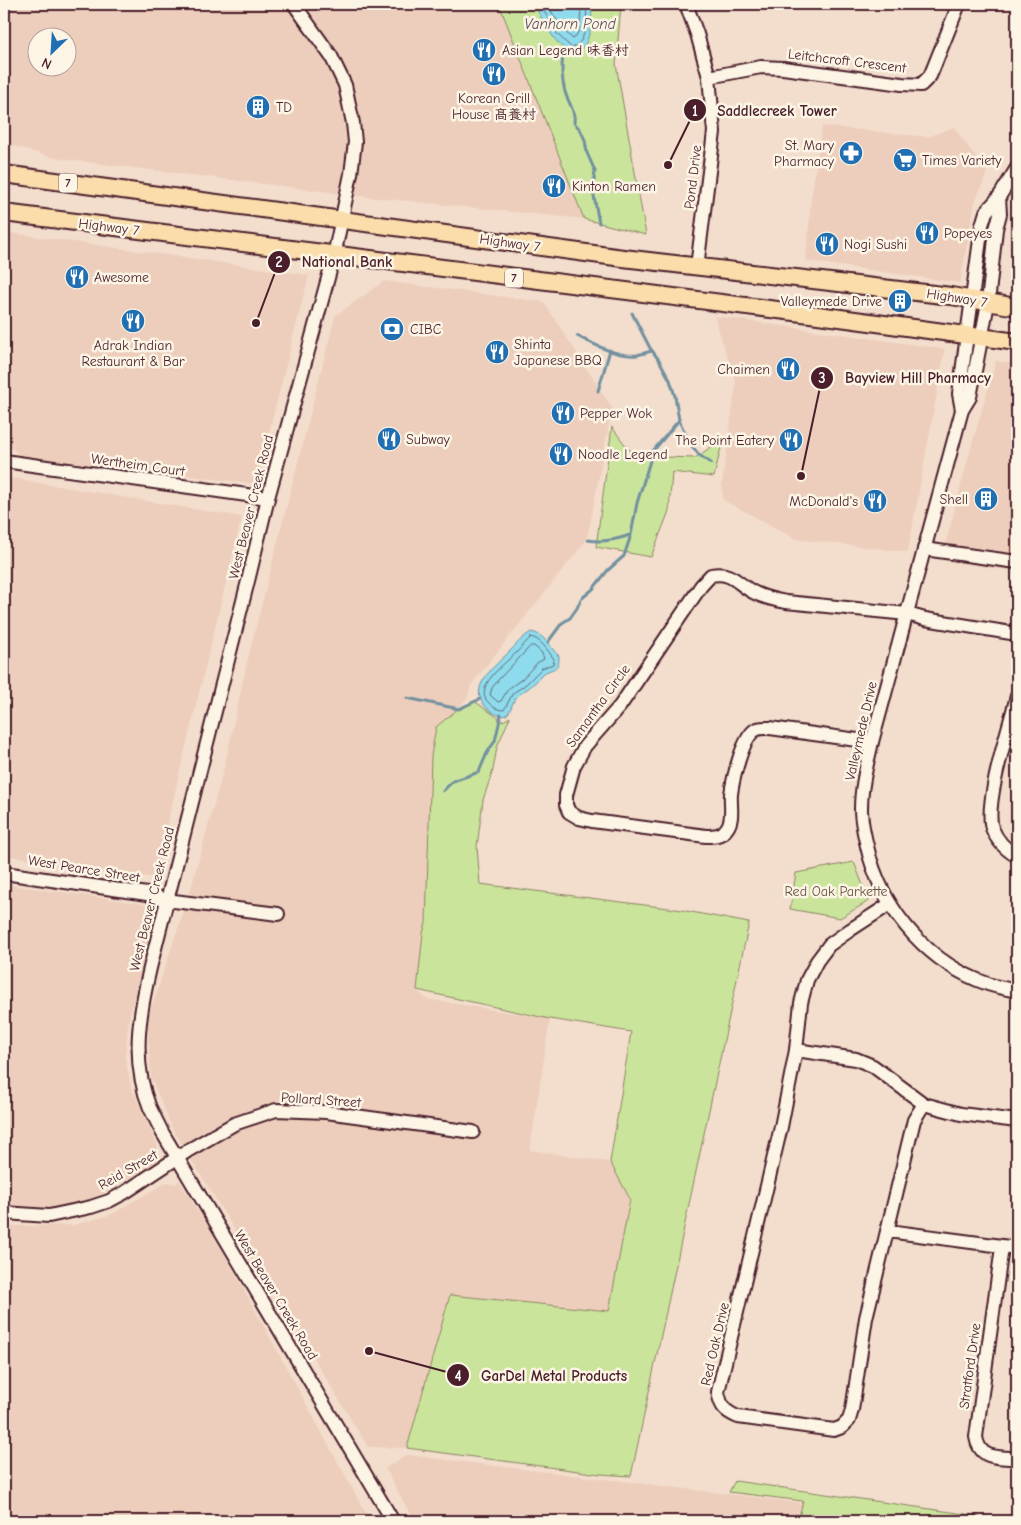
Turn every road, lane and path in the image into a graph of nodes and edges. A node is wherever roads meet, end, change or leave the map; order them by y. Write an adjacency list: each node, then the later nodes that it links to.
1 (294, 4): 9 (street, West Beaver Creek Road)
2 (686, 4): 4 (street, Pond Drive)
3 (959, 4): 4 (street, Leitchcroft Crescent)
4 (710, 77): 11 (street, Pond Drive)
5 (1017, 168): 7 (street, Valleymede Drive)
6 (4, 174): 9 (main road, Highway 7 / 7)
7 (999, 197): 12 (street, Valleymede Drive); 13 (street)
8 (4, 214): 10 (main road, Highway 7 / 7)
9 (340, 228): 10 (street, West Beaver Creek Road); 11 (main road, Highway 7 / 7)
10 (334, 256): 15 (main road, Highway 7 / 7); 18 (street, West Beaver Creek Road)
11 (697, 267): 12 (main road, Highway 7 / 7)
12 (972, 299): 13 (main road, Highway 7 / 7); 15 (street, Valleymede Drive)
13 (988, 303): 14 (main road, Highway 7 / 7); 15 (street)
14 (1017, 307)
15 (975, 335): 16 (main road, Highway 7 / 7); 19 (street, Valleymede Drive)
16 (1017, 342)
17 (4, 461): 18 (street, Wertheim Court)
18 (268, 498): 27 (street, West Beaver Creek Road)
19 (924, 549): 20 (street); 21 (street, Valleymede Drive)
20 (1017, 562)
21 (907, 614): 22 (street); 24 (street, Valleymede Drive); 24 (street, Samantha Circle)
22 (1017, 634)
23 (1017, 696): 25 (street)
24 (872, 742): 28 (street, Valleymede Drive)
25 (1017, 856)
26 (4, 873): 27 (street, West Pearce Street)
27 (166, 900): 29 (street, West Pearce Street); 35 (street, West Beaver Creek Road)
28 (890, 904): 30 (street, Valleymede Drive); 31 (street, Red Oak Drive)
29 (278, 914)
30 (1017, 991)
31 (796, 1050): 32 (street); 37 (street, Red Oak Drive)
32 (924, 1104): 33 (street); 37 (street, Red Oak Drive)
33 (1017, 1122)
34 (473, 1132): 35 (street, Pollard Street)
35 (177, 1158): 36 (street, Reid Street); 41 (street, West Beaver Creek Road)
36 (4, 1213)
37 (888, 1231): 38 (street)
38 (1002, 1246): 39 (street); 40 (street, Stratford Drive)
39 (1017, 1248)
40 (1017, 1459)
41 (393, 1521)

